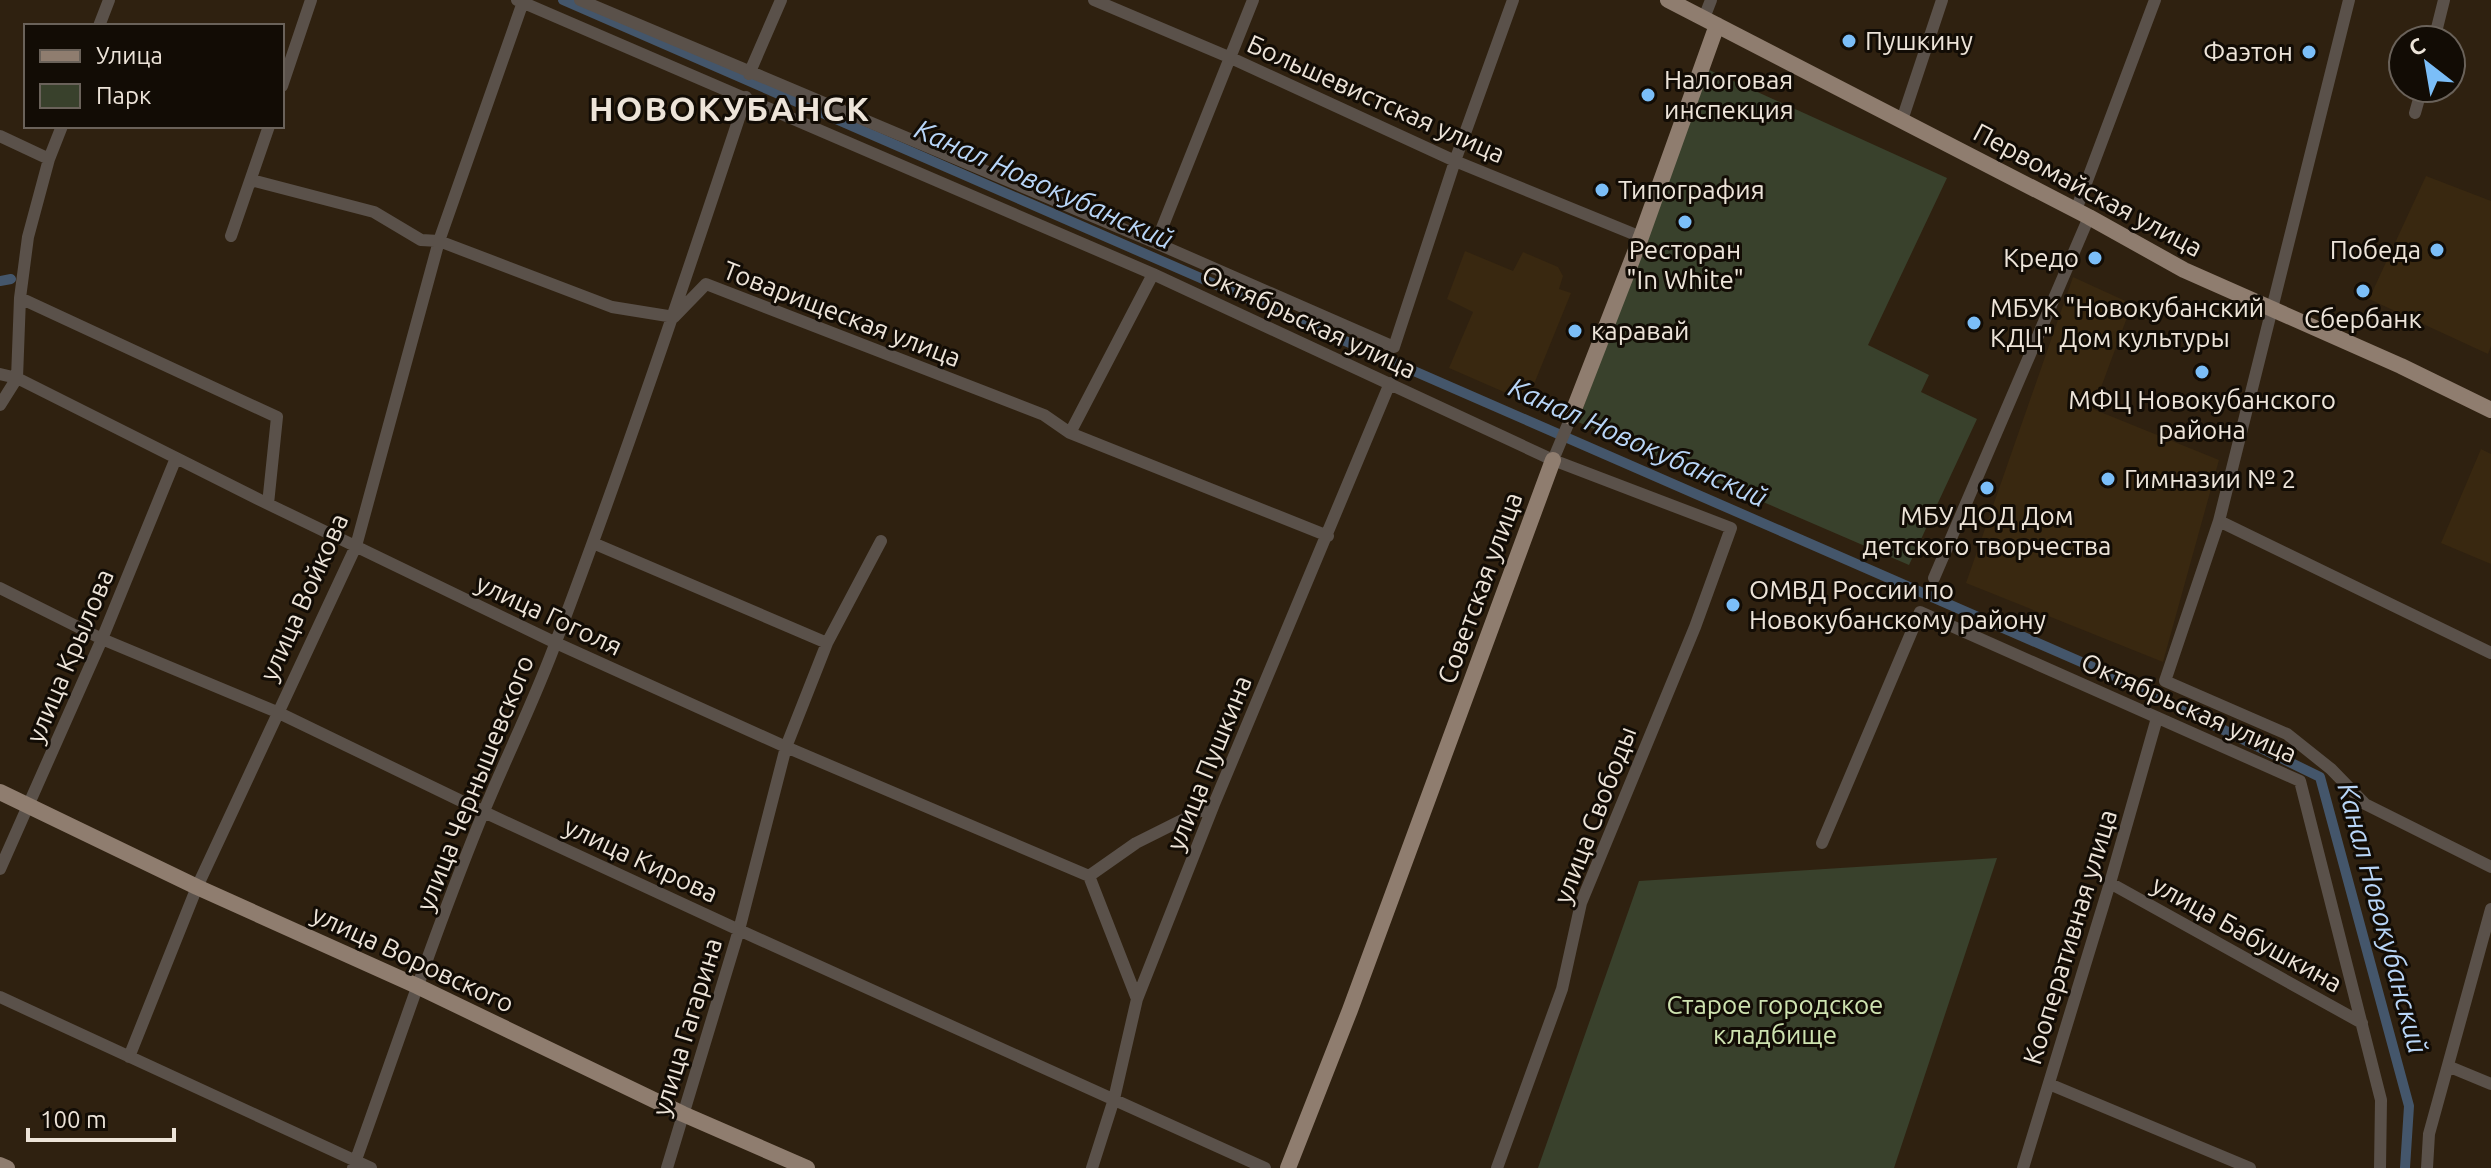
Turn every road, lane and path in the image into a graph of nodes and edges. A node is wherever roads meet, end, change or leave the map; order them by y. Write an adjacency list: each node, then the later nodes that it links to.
1 (109, 0): 16 (street)
2 (311, 0): 20 (street)
3 (580, 0): 19 (street, Октябрьская улица)
4 (781, 0): 19 (street)
5 (1094, 0): 18 (street, Большевистская улица)
6 (1253, 0): 18 (street)
7 (1513, 0): 29 (street)
8 (1668, 0): 15 (main road, Первомайская улица)
9 (1711, 0): 15 (street, Советская улица)
10 (1942, 0): 24 (street)
11 (2155, 0): 31 (street)
12 (2349, 0): 38 (street)
13 (2444, 0): 17 (street)
14 (520, 1): 21 (street, Октябрьская улица); 34 (street, улица Войкова)
15 (1710, 22): 24 (main road, Первомайская улица); 33 (main road, Советская улица)
16 (100, 24)
17 (2438, 24)
18 (1231, 58): 29 (street, Большевистская улица); 35 (street)
19 (749, 74): 35 (street, Октябрьская улица)
20 (284, 80)
21 (745, 98): 36 (street, Октябрьская улица); 39 (street, улица Чернышевского)
22 (2418, 104): 23 (street)
23 (2415, 113)
24 (1902, 120): 31 (main road, Первомайская улица)
25 (61, 128): 28 (street)
26 (268, 128): 30 (street)
27 (0, 136): 28 (street)
28 (49, 159): 37 (street)
29 (1455, 161): 33 (street, Большевистская улица); 35 (street, Октябрьская улица)
30 (251, 180): 32 (street); 34 (street)
31 (2082, 213): 38 (main road, Первомайская улица); 56 (street)
32 (231, 236)
33 (1641, 237): 45 (main road, Советская улица)
34 (439, 241): 39 (street); 55 (street, улица Войкова)
35 (1156, 243)
36 (1153, 274): 42 (street, Октябрьская улица); 46 (street)
37 (20, 298): 41 (street); 49 (street)
38 (2273, 308): 44 (main road, Первомайская улица); 50 (street)
39 (674, 317): 46 (street, Товарищеская улица); 54 (street, улица Чернышевского)
40 (0, 374): 41 (street, улица Гоголя)
41 (17, 378): 43 (street); 47 (street, улица Гоголя)
42 (1390, 383): 48 (street, Октябрьская улица); 52 (street, улица Пушкина)
43 (0, 405)
44 (2491, 410)
45 (1571, 417): 48 (street, Советская улица)
46 (1070, 433): 52 (street, Товарищеская улица)
47 (176, 458): 49 (street, улица Гоголя); 58 (street, улица Крылова)
48 (1553, 460): 51 (street, Октябрьская улица); 95 (main road, Советская улица)
49 (268, 504): 55 (street, улица Гоголя)
50 (2219, 521): 61 (street); 70 (street, Октябрьская улица)
51 (1731, 528): 96 (street, улица Свободы)
52 (1328, 536): 66 (street, улица Пушкина)
53 (881, 541): 60 (street, улица Гагарина)
54 (593, 543): 59 (street, улица Чернышевского); 60 (street)
55 (356, 546): 59 (street, улица Гоголя); 62 (street, улица Войкова)
56 (1934, 578)
57 (0, 588): 58 (street, улица Кирова)
58 (102, 639): 62 (street, улица Кирова); 67 (street, улица Крылова)
59 (556, 643): 64 (street, улица Гоголя); 68 (street, улица Чернышевского)
60 (827, 643): 64 (street, улица Гагарина)
61 (2491, 653)
62 (277, 712): 68 (street, улица Кирова); 74 (street, улица Войкова)
63 (2157, 718): 69 (street, Октябрьская улица); 73 (street, Кооперативная улица); 80 (street, Октябрьская улица)
64 (786, 747): 72 (street, улица Гоголя); 76 (street, улица Гагарина)
65 (0, 792): 67 (main road, улица Воровского)
66 (1214, 804): 72 (street); 79 (street, улица Пушкина)
67 (30, 805): 71 (street, улица Крылова); 74 (main road, улица Воровского)
68 (484, 812): 76 (street, улица Кирова); 77 (street, улица Чернышевского)
69 (1822, 843)
70 (2491, 867)
71 (0, 869)
72 (1089, 876): 79 (street)
73 (2110, 883): 80 (street, улица Бабушкина); 83 (street, Кооперативная улица)
74 (197, 887): 77 (main road, улица Воровского); 81 (street, улица Войкова)
75 (2491, 909): 82 (street)
76 (739, 930): 85 (street, улица Кирова); 86 (street, улица Гагарина)
77 (417, 986): 86 (main road, улица Воровского); 87 (street, улица Чернышевского)
78 (0, 997): 81 (street)
79 (1137, 999): 85 (street, улица Пушкина)
80 (2362, 1023): 99 (street)
81 (129, 1057): 87 (street)
82 (2450, 1067): 84 (street); 100 (street)
83 (2049, 1084): 97 (street, Кооперативная улица); 98 (street)
84 (2491, 1084)
85 (1114, 1099): 93 (street, улица Пушкина); 94 (street, улица Кирова)
86 (683, 1114): 91 (street, улица Гагарина); 92 (main road, улица Воровского)
87 (354, 1164): 90 (street)
88 (0, 1165): 89 (main road)
89 (7, 1168)
90 (371, 1168)
91 (667, 1168)
92 (807, 1168)
93 (1092, 1168)
94 (1265, 1168)
95 (1288, 1168)
96 (1497, 1168)
97 (2023, 1168)
98 (2250, 1168)
99 (2380, 1168)
100 (2427, 1168)

